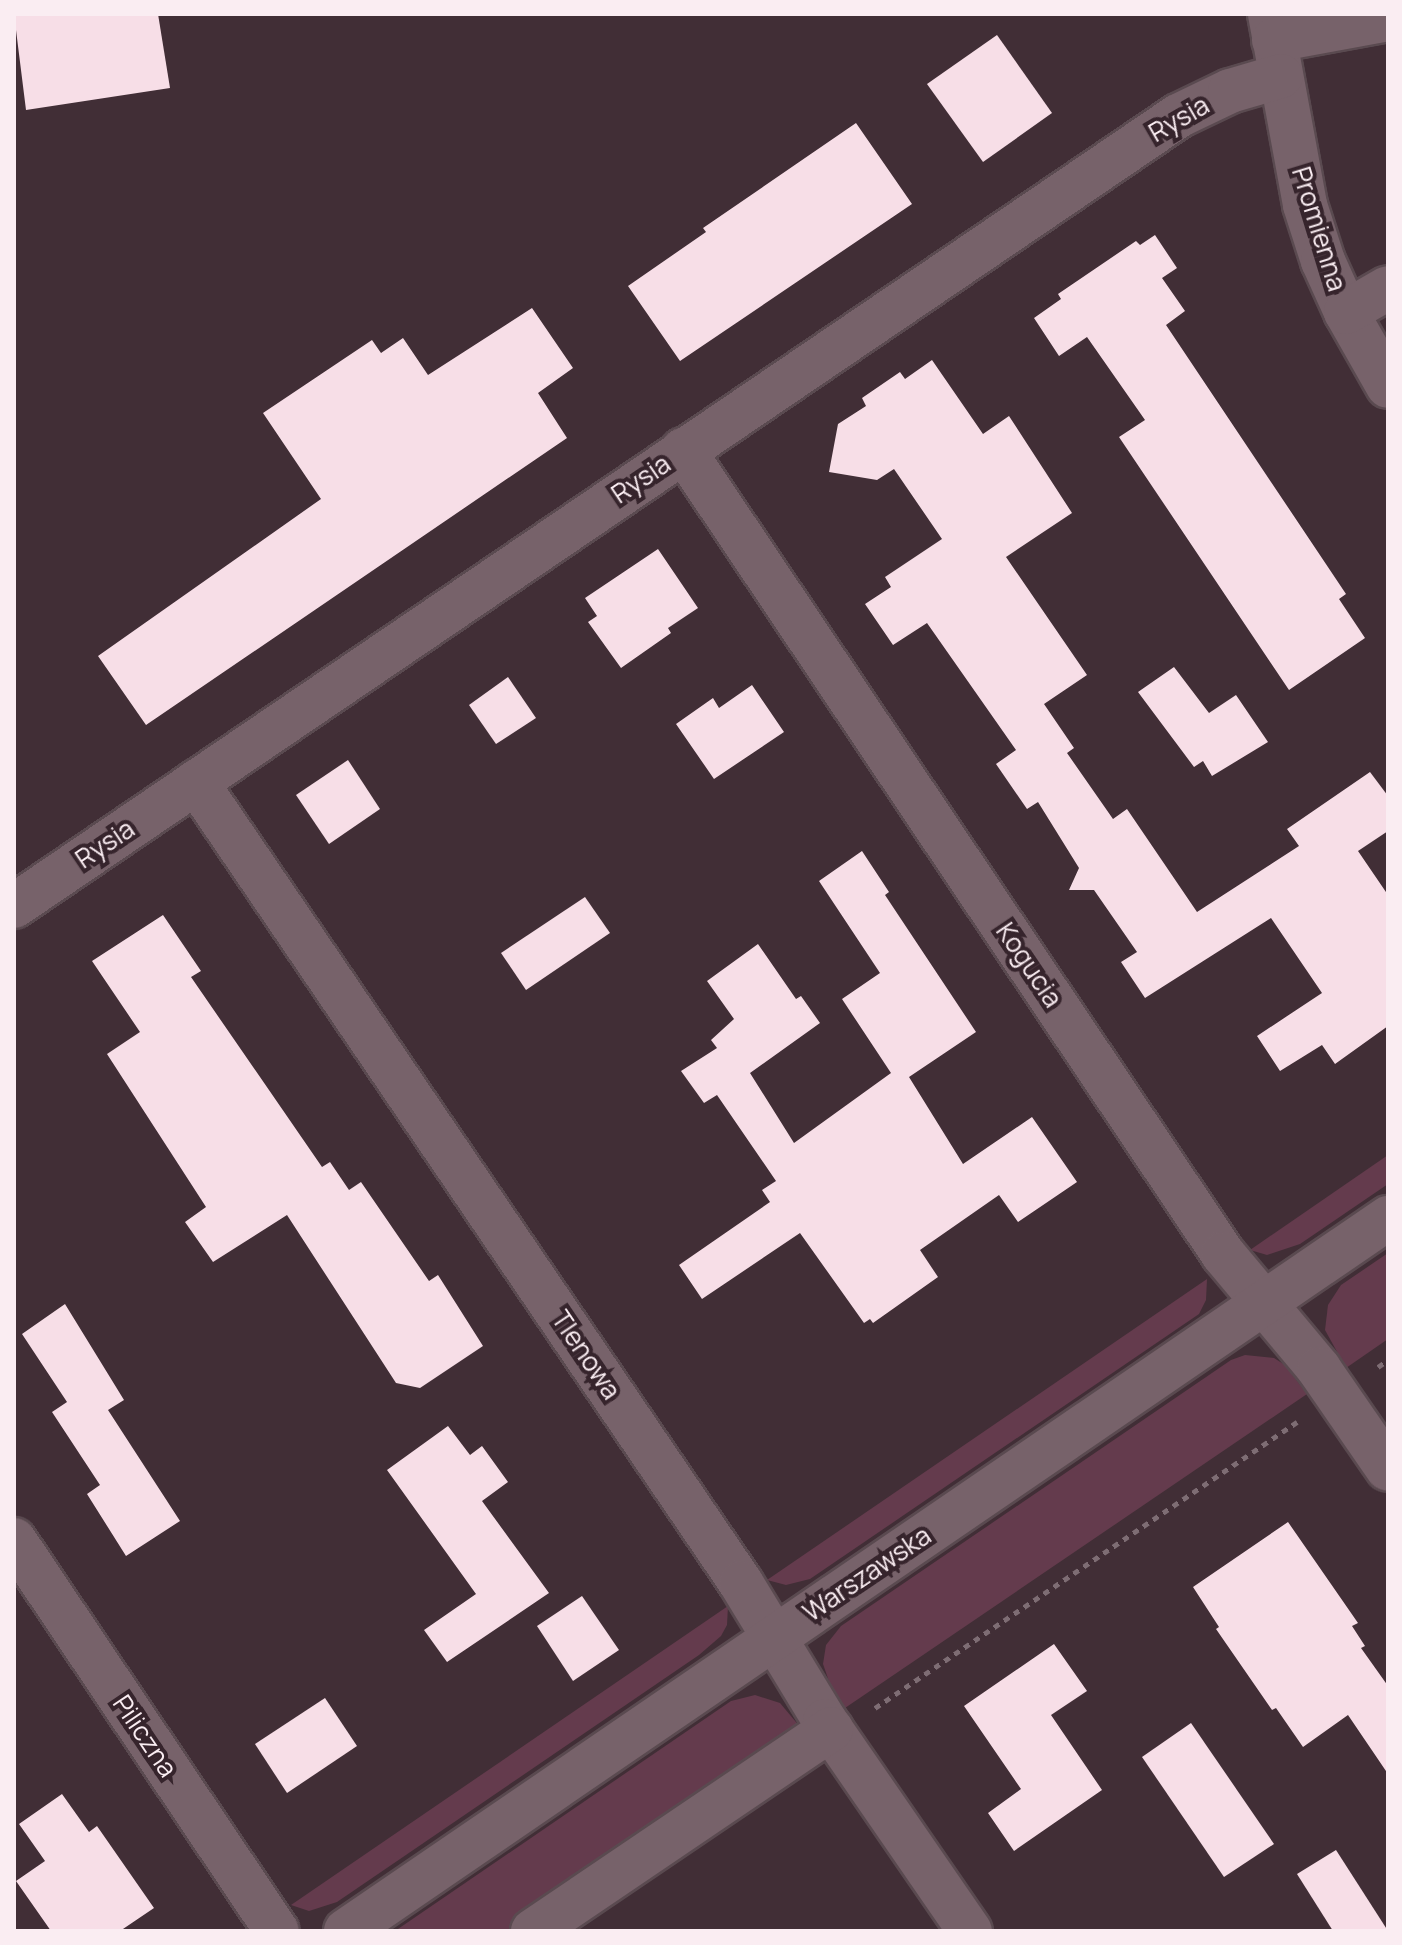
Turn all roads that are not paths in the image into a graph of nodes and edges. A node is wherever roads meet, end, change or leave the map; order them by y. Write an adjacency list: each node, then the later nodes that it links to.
1 (1388, 19): 2 (street, Rysia)
2 (1275, 43): 4 (street, Promienna); 6 (street, Rysia)
3 (1388, 288): 4 (street)
4 (1346, 312): 5 (street, Promienna)
5 (1388, 386)
6 (683, 450): 7 (street, Rysia); 10 (street, Kogucia)
7 (196, 782): 8 (street, Rysia); 13 (street, Tlenowa)
8 (14, 906)
9 (1388, 1218): 10 (street, Warszawska)
10 (1264, 1303): 11 (street, Kogucia); 13 (street, Warszawska)
11 (1388, 1469)
12 (14, 1540): 15 (street, Piliczna)
13 (774, 1638): 14 (street, Tlenowa); 16 (street, Warszawska)
14 (831, 1729): 17 (street); 18 (street, Tlenowa)
15 (277, 1931)
16 (346, 1931)
17 (533, 1931)
18 (970, 1931)

